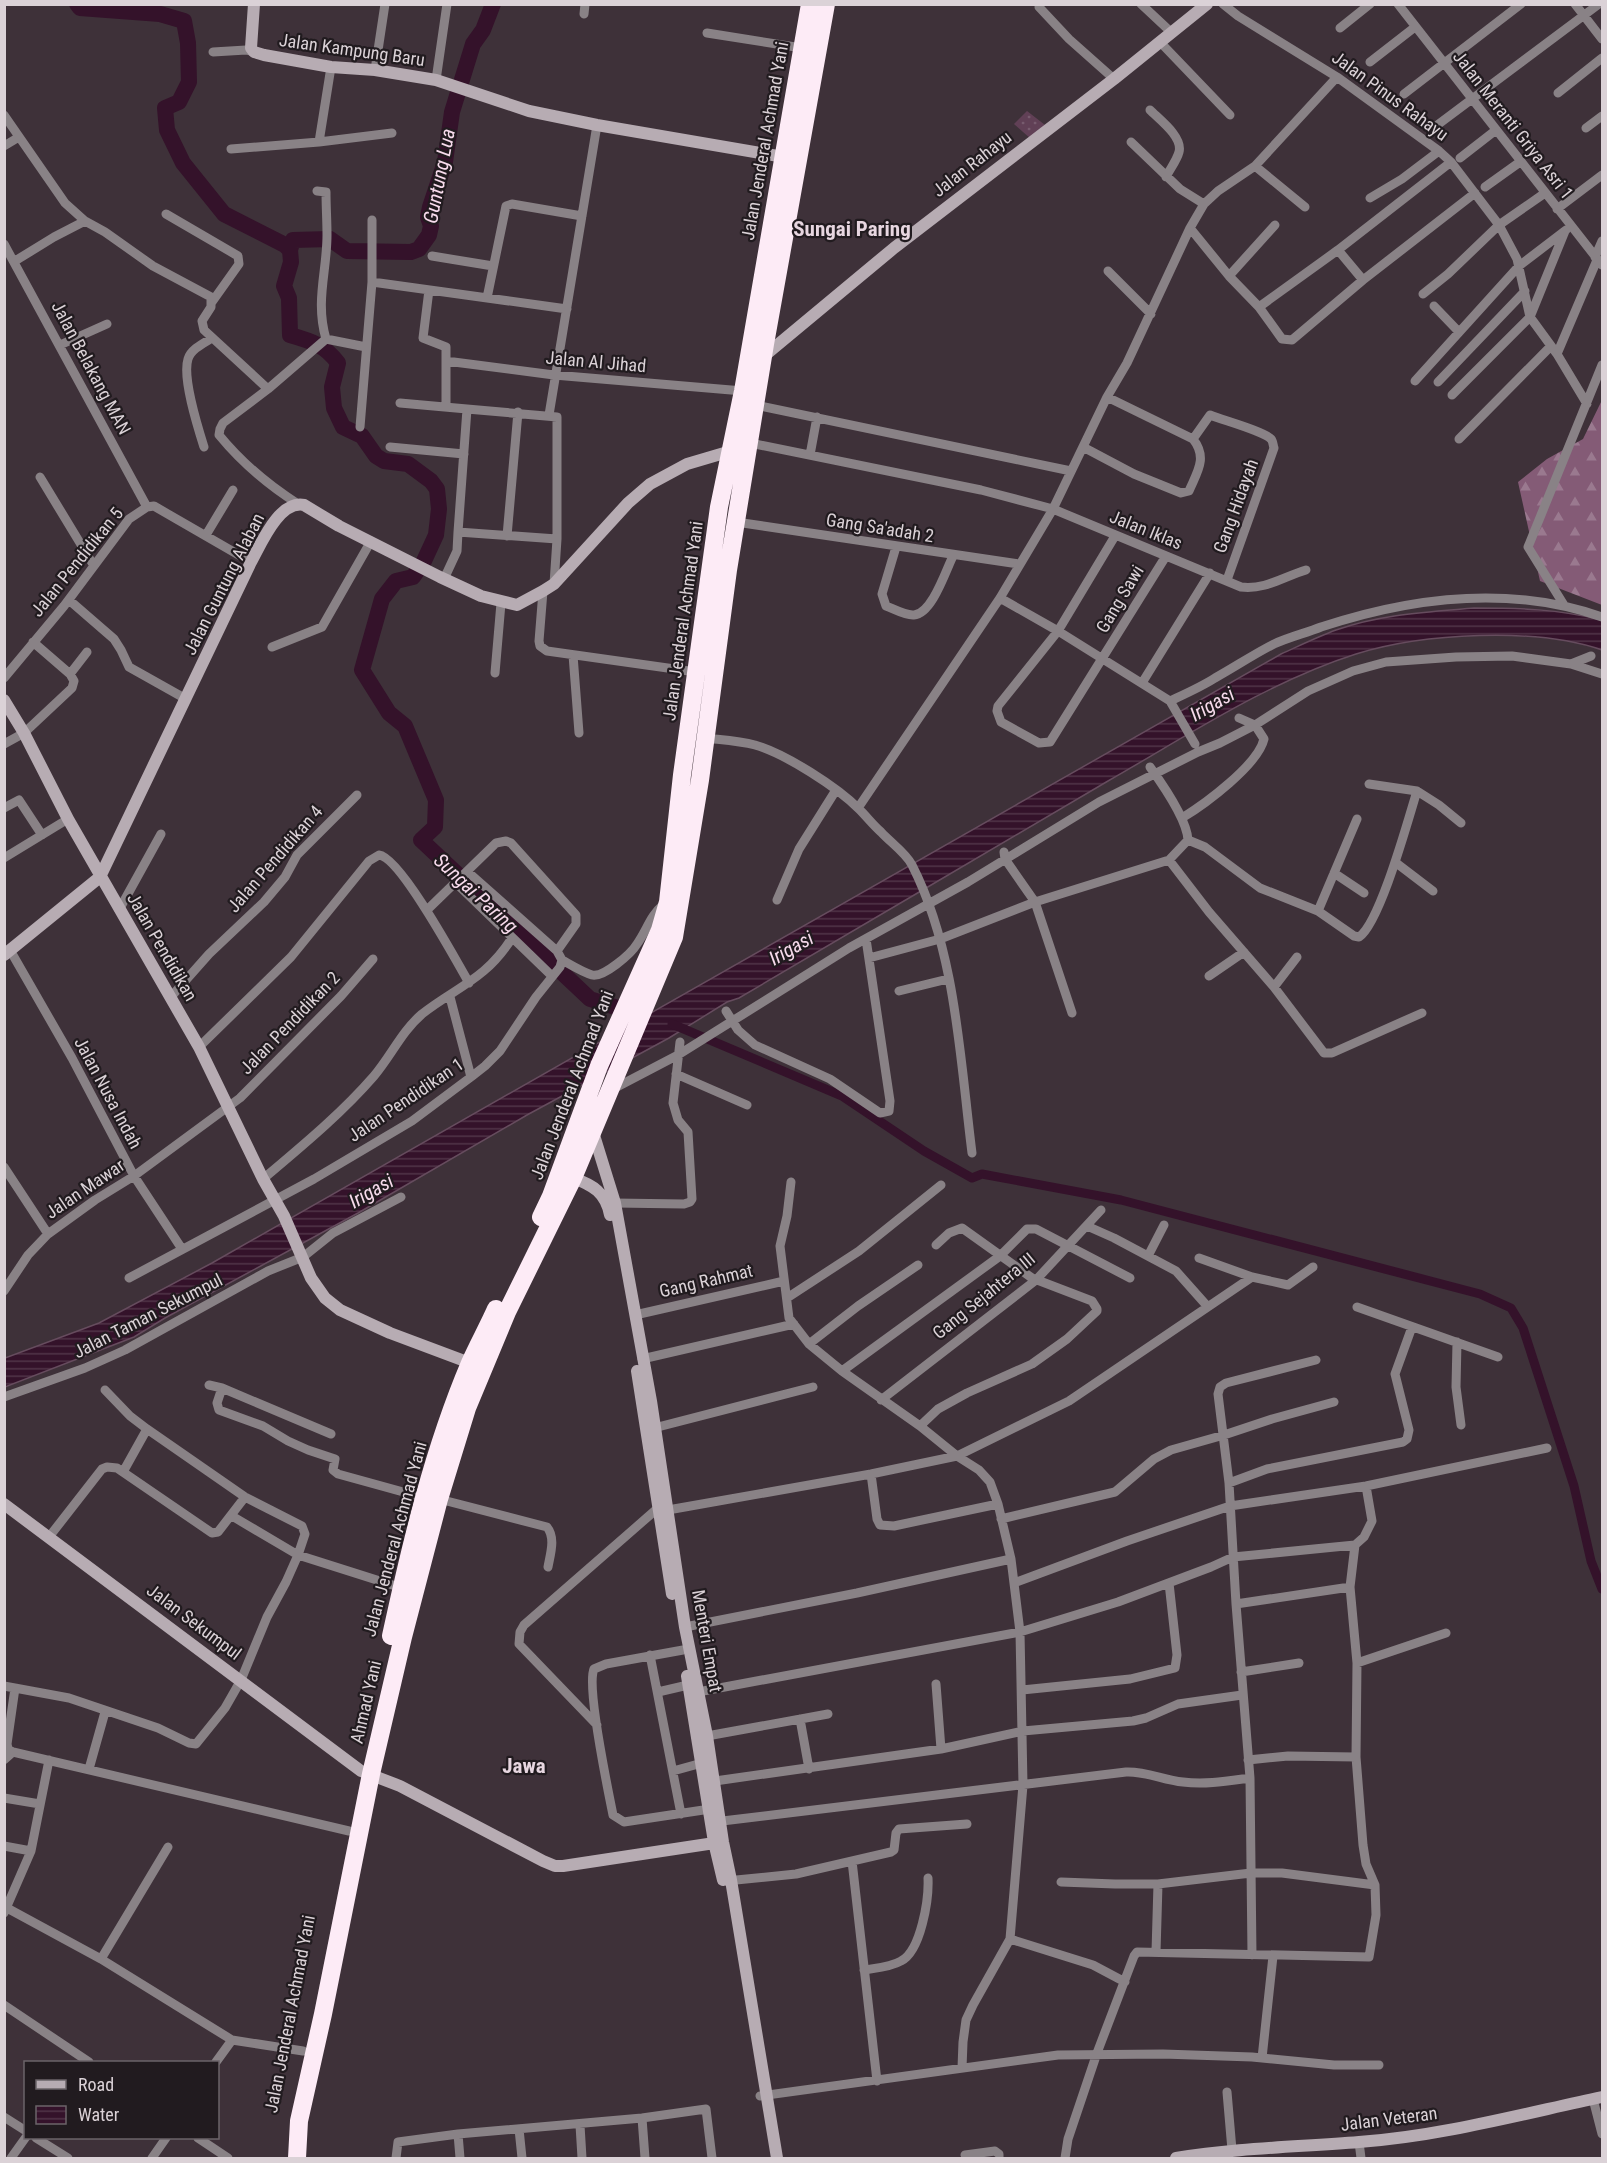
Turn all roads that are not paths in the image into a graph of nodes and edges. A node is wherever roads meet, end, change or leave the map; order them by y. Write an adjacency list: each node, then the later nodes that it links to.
1 (254, 4): 24 (street, Jalan Kampung Baru)
2 (386, 4): 29 (street)
3 (447, 4): 32 (street)
4 (810, 4): 22 (highway, Jalan Jenderal Achmad Yani)
5 (826, 4): 69 (highway, Jalan Jenderal Achmad Yani)
6 (1141, 4): 19 (street)
7 (1207, 4): 19 (street, Jalan Rahayu)
8 (1223, 4): 30 (street, Jalan Pinus Rahayu)
9 (1370, 4): 17 (street)
10 (1398, 4): 16 (street, Jalan Meranti Griya Asri 1)
11 (1521, 4): 27 (street)
12 (1575, 4): 15 (street)
13 (1599, 4): 15 (street)
14 (1039, 7): 31 (street)
15 (1584, 16): 20 (street); 35 (street)
16 (1415, 27): 26 (street); 27 (street, Jalan Meranti Griya Asri 1)
17 (1340, 28)
18 (707, 33): 22 (street)
19 (1172, 33): 21 (street, Jalan Rahayu)
20 (1602, 39)
21 (1160, 42): 31 (street, Jalan Rahayu); 38 (street)
22 (802, 48): 51 (highway, Jalan Jenderal Achmad Yani)
23 (213, 52): 24 (street)
24 (254, 52): 28 (street, Jalan Kampung Baru)
25 (1602, 58): 33 (street)
26 (1370, 62)
27 (1443, 63): 34 (street); 35 (street, Jalan Meranti Griya Asri 1)
28 (331, 67): 29 (street, Jalan Kampung Baru); 46 (street)
29 (375, 70): 32 (street, Jalan Kampung Baru)
30 (1337, 76): 50 (street, Jalan Pinus Rahayu); 54 (street)
31 (1114, 79): 105 (street, Jalan Rahayu)
32 (436, 80): 40 (street, Jalan Kampung Baru)
33 (1558, 93)
34 (1404, 94)
35 (1472, 99): 42 (street); 43 (street, Jalan Meranti Griya Asri 1)
36 (1150, 110): 56 (street)
37 (4, 115): 45 (street)
38 (1230, 115)
39 (1602, 116): 41 (street)
40 (597, 125): 51 (street, Jalan Kampung Baru); 66 (street)
41 (1586, 128)
42 (1432, 129)
43 (1496, 130): 52 (street); 53 (street, Jalan Meranti Griya Asri 1)
44 (392, 133): 46 (street)
45 (19, 137): 48 (street); 68 (street)
46 (319, 142): 49 (street)
47 (1131, 142): 56 (street)
48 (4, 146)
49 (231, 149)
50 (1439, 151): 52 (street, Jalan Pinus Rahayu); 61 (street)
51 (784, 157): 69 (highway, Jalan Jenderal Achmad Yani)
52 (1455, 160): 59 (street, Jalan Pinus Rahayu); 76 (street)
53 (1520, 162): 57 (street); 60 (street, Jalan Meranti Griya Asri 1)
54 (1255, 166): 62 (street); 63 (street)
55 (1602, 175): 64 (street)
56 (1166, 177): 62 (street)
57 (1485, 187)
58 (317, 191): 100 (street)
59 (1475, 193): 71 (street, Jalan Pinus Rahayu); 85 (street)
60 (1545, 193): 64 (street, Jalan Meranti Griya Asri 1); 71 (street)
61 (1370, 198)
62 (1204, 204): 73 (street)
63 (1305, 207)
64 (1557, 209): 72 (street, Jalan Meranti Griya Asri 1)
65 (166, 214): 91 (street)
66 (582, 216): 81 (street); 94 (street)
67 (372, 220): 86 (street)
68 (85, 221): 79 (street); 91 (street)
69 (779, 224): 77 (highway, Jalan Jenderal Achmad Yani)
70 (1275, 225): 84 (street)
71 (1499, 225): 82 (street, Jalan Pinus Rahayu); 89 (street)
72 (1567, 227): 80 (street, Jalan Meranti Griya Asri 1); 82 (street); 96 (street)
73 (1190, 228): 84 (street); 95 (street)
74 (1602, 241): 80 (street)
75 (4, 244): 79 (street, Jalan Belakang MAN)
76 (1338, 250): 85 (street); 93 (street)
77 (774, 251): 105 (highway, Jalan Jenderal Achmad Yani); 114 (highway, Jalan Jenderal Achmad Yani)
78 (432, 256): 81 (street)
79 (15, 261): 101 (street, Jalan Belakang MAN)
80 (1598, 261): 104 (street)
81 (493, 266): 90 (street)
82 (1519, 266): 88 (street, Jalan Pinus Rahayu); 98 (street)
83 (1108, 271): 95 (street)
84 (1229, 276): 93 (street)
85 (1363, 280): 93 (street)
86 (372, 282): 87 (street); 103 (street)
87 (429, 290): 90 (street); 106 (street)
88 (1525, 291): 96 (street, Jalan Pinus Rahayu); 110 (street)
89 (1424, 294)
90 (487, 298): 94 (street)
91 (212, 302): 99 (street)
92 (1434, 306): 98 (street)
93 (1259, 307)
94 (567, 309): 108 (street)
95 (1151, 314): 113 (street)
96 (1530, 316): 102 (street, Jalan Pinus Rahayu); 112 (street)
97 (107, 324): 101 (street)
98 (1459, 332): 109 (street)
99 (212, 338): 111 (street); 126 (street)
100 (326, 339): 103 (street); 111 (street)
101 (60, 345): 136 (street, Jalan Belakang MAN)
102 (1551, 346): 104 (street, Jalan Pinus Rahayu); 124 (street)
103 (366, 347): 122 (street)
104 (1557, 354): 116 (street, Jalan Pinus Rahayu)
105 (763, 357): 114 (highway, Jalan Jenderal Achmad Yani)
106 (446, 361): 108 (street, Jalan Al Jihad); 117 (street)
107 (1602, 365): 116 (street)
108 (554, 375): 114 (street, Jalan Al Jihad); 120 (street)
109 (1415, 381)
110 (1438, 382)
111 (268, 389): 135 (street)
112 (1452, 395)
113 (1107, 397): 123 (street); 128 (street)
114 (749, 398): 121 (street, Jalan Al Jihad); 125 (highway, Jalan Jenderal Achmad Yani); 129 (highway, Jalan Jenderal Achmad Yani)
115 (400, 403): 117 (street)
116 (1587, 404): 161 (street)
117 (446, 407): 118 (street)
118 (467, 409): 119 (street); 130 (street)
119 (518, 412): 120 (street); 141 (street)
120 (549, 415): 143 (street)
121 (817, 417): 131 (street); 132 (street, Jalan Al Jihad)
122 (360, 427)
123 (1193, 439): 128 (street); 156 (street, Gang Hidayah)
124 (1459, 439)
125 (750, 443): 131 (street, Jalan Iklas); 138 (highway, Jalan Jenderal Achmad Yani)
126 (204, 447)
127 (390, 447): 130 (street)
128 (1083, 447): 132 (street)
129 (731, 451): 144 (highway, Jalan Jenderal Achmad Yani); 157 (street)
130 (464, 454): 139 (street)
131 (810, 454): 137 (street, Jalan Iklas)
132 (1071, 471): 137 (street)
133 (40, 477): 151 (street)
134 (233, 490): 140 (street)
135 (298, 504): 145 (street); 149 (street, Jalan Guntung Alaban)
136 (147, 507): 140 (street, Jalan Pendidikan 5); 151 (street, Jalan Pendidikan 5)
137 (1053, 509): 142 (street, Jalan Iklas); 150 (street)
138 (736, 522): 144 (highway, Jalan Jenderal Achmad Yani); 146 (street, Gang Sa'adah 2)
139 (458, 532): 141 (street); 155 (street)
140 (206, 536): 149 (street, Jalan Pendidikan 5)
141 (507, 536): 143 (street)
142 (1115, 536): 148 (street, Jalan Iklas); 163 (street)
143 (557, 539): 157 (street)
144 (724, 539): 153 (highway, Jalan Jenderal Achmad Yani)
145 (371, 541): 155 (street); 165 (street)
146 (896, 547): 147 (street, Gang Sa'adah 2); 147 (street)
147 (953, 556): 150 (street, Gang Sa'adah 2)
148 (1166, 556): 154 (street, Jalan Iklas); 169 (street, Gang Sawi)
149 (251, 562): 177 (street, Jalan Guntung Alaban)
150 (1019, 564): 158 (street)
151 (94, 566): 159 (street, Jalan Pendidikan 5)
152 (1306, 570): 156 (street, Jalan Iklas)
153 (719, 572): 171 (highway, Jalan Jenderal Achmad Yani); 184 (highway, Jalan Jenderal Achmad Yani)
154 (1210, 573): 156 (street, Jalan Iklas); 176 (street)
155 (444, 579): 160 (street)
156 (1227, 580)
157 (549, 588): 160 (street); 167 (street)
158 (1000, 598): 163 (street); 193 (street)
159 (69, 600): 164 (street, Jalan Pendidikan 5); 177 (street)
160 (501, 603): 172 (street)
161 (1564, 605): 162 (street); 179 (street)
162 (1602, 617)
163 (1058, 631): 169 (street); 169 (street, Gang Sawi)
164 (33, 642): 174 (street); 175 (street, Jalan Pendidikan 5)
165 (272, 647)
166 (87, 652): 174 (street)
167 (573, 656): 171 (street); 183 (street)
168 (1591, 656): 170 (street)
169 (1103, 660): 176 (street)
170 (1571, 664): 173 (street); 181 (street)
171 (696, 672): 211 (highway, Jalan Jenderal Achmad Yani)
172 (495, 673)
173 (1602, 674)
174 (70, 675): 182 (street)
175 (4, 678)
176 (1142, 683): 179 (street)
177 (186, 699): 206 (street, Jalan Guntung Alaban)
178 (4, 700): 182 (street, Jalan Pendidikan)
179 (1172, 703): 185 (street)
180 (1239, 718): 181 (street)
181 (1255, 725): 187 (street); 194 (street)
182 (24, 733): 186 (street); 195 (street, Jalan Pendidikan)
183 (579, 733)
184 (705, 738): 189 (street); 242 (highway, Jalan Jenderal Achmad Yani)
185 (1194, 742)
186 (4, 744)
187 (1152, 770): 194 (street); 201 (street)
188 (1369, 784): 190 (street)
189 (836, 790): 193 (street); 210 (street)
190 (1417, 792): 197 (street); 204 (street)
191 (357, 795): 232 (street, Jalan Pendidikan 4)
192 (4, 808): 199 (street)
193 (858, 808): 213 (street)
194 (1182, 818): 200 (street)
195 (68, 819): 199 (street); 206 (street, Jalan Pendidikan)
196 (1357, 819): 205 (street)
197 (1461, 823)
198 (161, 834): 214 (street)
199 (42, 835): 202 (street)
200 (1188, 840): 203 (street); 216 (street)
201 (1005, 856): 212 (street); 213 (street)
202 (4, 858)
203 (1169, 860): 212 (street); 221 (street)
204 (1395, 862): 208 (street); 216 (street)
205 (1334, 873): 209 (street); 216 (street)
206 (100, 877): 214 (street, Jalan Pendidikan); 220 (street, Jalan Guntung Alaban)
207 (461, 879): 215 (street); 217 (street); 225 (street); 225 (street, Jalan Pendidikan 1)
208 (1433, 891)
209 (1364, 893)
210 (777, 900)
211 (668, 902): 225 (street); 267 (highway, Jalan Jenderal Achmad Yani)
212 (1035, 902): 219 (street); 234 (street)
213 (928, 903): 218 (street); 219 (street)
214 (119, 910): 232 (street, Jalan Pendidikan)
215 (427, 910): 228 (street); 238 (street)
216 (1318, 911)
217 (512, 938): 225 (street); 228 (street)
218 (866, 939): 224 (street); 236 (street)
219 (940, 939): 224 (street); 227 (street)
220 (7, 952): 248 (street, Jalan Nusa Indah)
221 (1244, 952): 226 (street); 229 (street)
222 (1297, 957): 229 (street)
223 (373, 958): 244 (street, Jalan Pendidikan 2)
224 (869, 958): 236 (street)
225 (557, 965): 241 (street, Jalan Pendidikan 1)
226 (1209, 976)
227 (948, 979): 230 (street); 246 (street)
228 (469, 983): 231 (street)
229 (1274, 987): 235 (street)
230 (899, 991)
231 (450, 997): 241 (street); 250 (street)
232 (170, 998): 238 (street, Jalan Pendidikan)
233 (726, 1011): 236 (street)
234 (1072, 1013)
235 (1422, 1013)
236 (732, 1021): 239 (street)
237 (680, 1042): 239 (street)
238 (199, 1047): 244 (street, Jalan Pendidikan)
239 (678, 1055): 240 (street); 242 (street)
240 (676, 1074): 243 (street); 254 (street)
241 (471, 1077): 255 (street, Jalan Pendidikan 1)
242 (615, 1081): 245 (highway, Ahmad Yani)
243 (747, 1105)
244 (229, 1108): 248 (street, Jalan Mawar); 250 (street, Jalan Pendidikan)
245 (593, 1132): 249 (highway, Ahmad Yani); 254 (street, Menteri Empat)
246 (972, 1154)
247 (4, 1167): 259 (street)
248 (134, 1176): 259 (street, Jalan Mawar); 262 (street, Jalan Nusa Indah)
249 (573, 1178): 254 (street); 267 (highway, Ahmad Yani)
250 (264, 1179): 255 (street, Jalan Pendidikan)
251 (791, 1182): 275 (street)
252 (941, 1185): 277 (street)
253 (401, 1197): 263 (street, Jalan Taman Sekumpul)
254 (609, 1200): 280 (street, Menteri Empat)
255 (275, 1201): 262 (street, Jalan Pendidikan 1); 263 (street, Jalan Pendidikan)
256 (1101, 1210): 258 (street, Gang Sejahtera III)
257 (1164, 1225): 265 (street)
258 (1087, 1226): 261 (street, Gang Sejahtera III); 265 (street)
259 (48, 1234): 276 (street, Jalan Mawar)
260 (936, 1245): 264 (street)
261 (1067, 1247): 264 (street); 272 (street); 273 (street, Gang Sejahtera III)
262 (182, 1249): 271 (street, Jalan Pendidikan 1)
263 (301, 1253): 287 (street, Jalan Pendidikan); 294 (street, Jalan Taman Sekumpul)
264 (1000, 1256): 273 (street); 289 (street)
265 (1149, 1256): 278 (street)
266 (1199, 1258): 270 (street)
267 (527, 1259): 274 (highway, Ahmad Yani)
268 (918, 1265): 284 (street)
269 (1313, 1267): 270 (street)
270 (1252, 1277): 278 (street)
271 (129, 1278)
272 (1130, 1278)
273 (1036, 1280): 295 (street, Gang Sejahtera III); 298 (street)
274 (516, 1281): 287 (highway, Jalan Jenderal Achmad Yani); 310 (highway, Ahmad Yani)
275 (784, 1281): 277 (street); 280 (street, Gang Rahmat)
276 (4, 1291)
277 (787, 1298): 281 (street)
278 (1208, 1307): 304 (street)
279 (1357, 1307): 282 (street)
280 (631, 1316): 288 (street, Menteri Empat)
281 (794, 1324): 284 (street); 288 (street)
282 (1412, 1327): 283 (street); 307 (street)
283 (1457, 1342): 285 (street); 297 (street)
284 (808, 1344): 289 (street)
285 (1498, 1357)
286 (1316, 1360): 302 (street)
287 (470, 1363): 310 (highway, Jalan Jenderal Achmad Yani)
288 (640, 1366): 299 (street, Menteri Empat)
289 (842, 1371): 295 (street)
290 (209, 1385): 292 (street)
291 (813, 1387): 299 (street)
292 (222, 1388): 301 (street); 310 (street)
293 (105, 1389): 300 (street)
294 (4, 1397)
295 (881, 1400): 298 (street)
296 (1334, 1402): 302 (street)
297 (1461, 1425)
298 (920, 1426): 304 (street)
299 (650, 1428): 314 (street, Menteri Empat)
300 (147, 1429): 305 (street); 309 (street)
301 (331, 1434)
302 (1224, 1435): 307 (street); 316 (street)
303 (1547, 1448): 308 (street)
304 (957, 1456): 306 (street); 312 (street)
305 (123, 1472): 315 (street); 317 (street)
306 (871, 1474): 312 (street); 314 (street)
307 (1229, 1483): 313 (street)
308 (1366, 1486): 313 (street); 318 (street)
309 (245, 1497): 315 (street); 319 (street)
310 (432, 1499): 322 (street); 326 (highway, Jalan Jenderal Achmad Yani); 360 (highway, Ahmad Yani)
311 (4, 1503): 317 (street, Jalan Sekumpul)
312 (998, 1504): 316 (street)
313 (1230, 1506): 320 (street); 323 (street)
314 (663, 1509): 328 (street, Menteri Empat); 347 (street)
315 (232, 1516): 319 (street)
316 (1002, 1519): 321 (street)
317 (49, 1537): 336 (street, Jalan Sekumpul)
318 (1356, 1545): 320 (street); 325 (street)
319 (298, 1554): 326 (street); 336 (street)
320 (1233, 1557): 324 (street); 327 (street)
321 (1011, 1559): 323 (street); 328 (street)
322 (548, 1567)
323 (1014, 1583): 329 (street)
324 (1169, 1583): 329 (street); 341 (street)
325 (1350, 1587): 327 (street); 334 (street)
326 (402, 1588): 360 (highway, Jalan Jenderal Achmad Yani)
327 (1236, 1604): 335 (street)
328 (682, 1627): 331 (street, Menteri Empat); 340 (street, Menteri Empat)
329 (1020, 1632): 340 (street); 341 (street)
330 (1446, 1633): 334 (street)
331 (683, 1650): 332 (street); 340 (street, Menteri Empat)
332 (650, 1655): 342 (street); 347 (street)
333 (1299, 1663): 335 (street)
334 (1357, 1664): 352 (street)
335 (1241, 1672): 343 (street)
336 (241, 1680): 344 (street); 360 (street, Jalan Sekumpul)
337 (936, 1684): 350 (street)
338 (4, 1686): 339 (street)
339 (15, 1688): 344 (street); 351 (street)
340 (692, 1690): 342 (street); 349 (street, Menteri Empat)
341 (1022, 1690): 348 (street)
342 (658, 1692): 359 (street)
343 (1242, 1695): 348 (street); 355 (street)
344 (105, 1712): 357 (street)
345 (828, 1714): 346 (street)
346 (800, 1719): 349 (street); 358 (street)
347 (597, 1725): 366 (street)
348 (1023, 1731): 350 (street); 363 (street)
349 (702, 1737): 356 (street, Menteri Empat); 362 (street, Menteri Empat)
350 (941, 1749): 358 (street)
351 (13, 1752): 353 (street); 354 (street)
352 (1356, 1757): 355 (street); 380 (street)
353 (4, 1760)
354 (49, 1760): 357 (street); 365 (street)
355 (1248, 1760): 361 (street)
356 (702, 1763): 359 (street); 367 (street, Menteri Empat)
357 (89, 1769): 369 (street)
358 (809, 1769): 362 (street)
359 (673, 1771): 366 (street)
360 (366, 1772): 369 (highway, Jalan Jenderal Achmad Yani); 370 (street, Jalan Sekumpul); 422 (highway, Ahmad Yani)
361 (1250, 1778): 363 (street); 375 (street)
362 (715, 1781): 367 (street, Menteri Empat)
363 (1023, 1785): 367 (street); 382 (street)
364 (4, 1798): 365 (street)
365 (40, 1804): 373 (street)
366 (681, 1814): 367 (street)
367 (714, 1817): 370 (street, Menteri Empat)
368 (967, 1824): 374 (street)
369 (349, 1831): 391 (highway, Jalan Jenderal Achmad Yani)
370 (718, 1842): 377 (street, Menteri Empat)
371 (4, 1846): 373 (street)
372 (168, 1847): 386 (street)
373 (32, 1851): 381 (street)
374 (852, 1861): 377 (street); 387 (street)
375 (1251, 1873): 379 (street); 380 (street); 384 (street)
376 (928, 1878): 387 (street)
377 (727, 1881): 400 (street, Menteri Empat)
378 (1061, 1882): 379 (street)
379 (1158, 1884): 383 (street)
380 (1375, 1885): 385 (street)
381 (6, 1910): 386 (street)
382 (1010, 1939): 388 (street); 397 (street)
383 (1156, 1952): 384 (street); 388 (street)
384 (1252, 1955): 385 (street)
385 (1273, 1956): 393 (street)
386 (101, 1959): 390 (street)
387 (864, 1970): 398 (street)
388 (1125, 1982): 392 (street)
389 (4, 2005): 394 (street)
390 (232, 2040): 391 (street); 395 (street)
391 (303, 2051): 421 (highway, Jalan Jenderal Achmad Yani)
392 (1097, 2053): 393 (street); 397 (street); 432 (street)
393 (1262, 2058): 396 (street)
394 (88, 2061)
395 (217, 2061)
396 (1379, 2065)
397 (962, 2068): 398 (street)
398 (877, 2081): 400 (street)
399 (1227, 2092): 414 (street)
400 (763, 2095): 429 (street, Menteri Empat); 430 (street, Menteri Empat)
401 (1598, 2098): 408 (street); 413 (street, Jalan Veteran)
402 (4, 2117): 406 (street)
403 (642, 2118): 404 (street); 427 (street); 428 (street)
404 (580, 2125): 405 (street); 426 (street)
405 (519, 2129): 407 (street); 425 (street)
406 (24, 2130)
407 (458, 2134): 423 (street); 424 (street)
408 (1602, 2134)
409 (25, 2139): 417 (street)
410 (38, 2139): 418 (street)
411 (165, 2139): 419 (street)
412 (200, 2139): 420 (street)
413 (1359, 2142): 414 (street, Jalan Veteran); 434 (street)
414 (1232, 2150): 416 (street, Jalan Veteran)
415 (965, 2155): 431 (street)
416 (1202, 2156): 433 (street, Jalan Veteran)
417 (11, 2158)
418 (68, 2158)
419 (152, 2158)
420 (228, 2158)
421 (287, 2158)
422 (297, 2158)
423 (396, 2158)
424 (460, 2158)
425 (522, 2158)
426 (582, 2158)
427 (645, 2158)
428 (712, 2158)
429 (770, 2158)
430 (777, 2158)
431 (999, 2158)
432 (1065, 2158)
433 (1176, 2158)
434 (1360, 2158)

